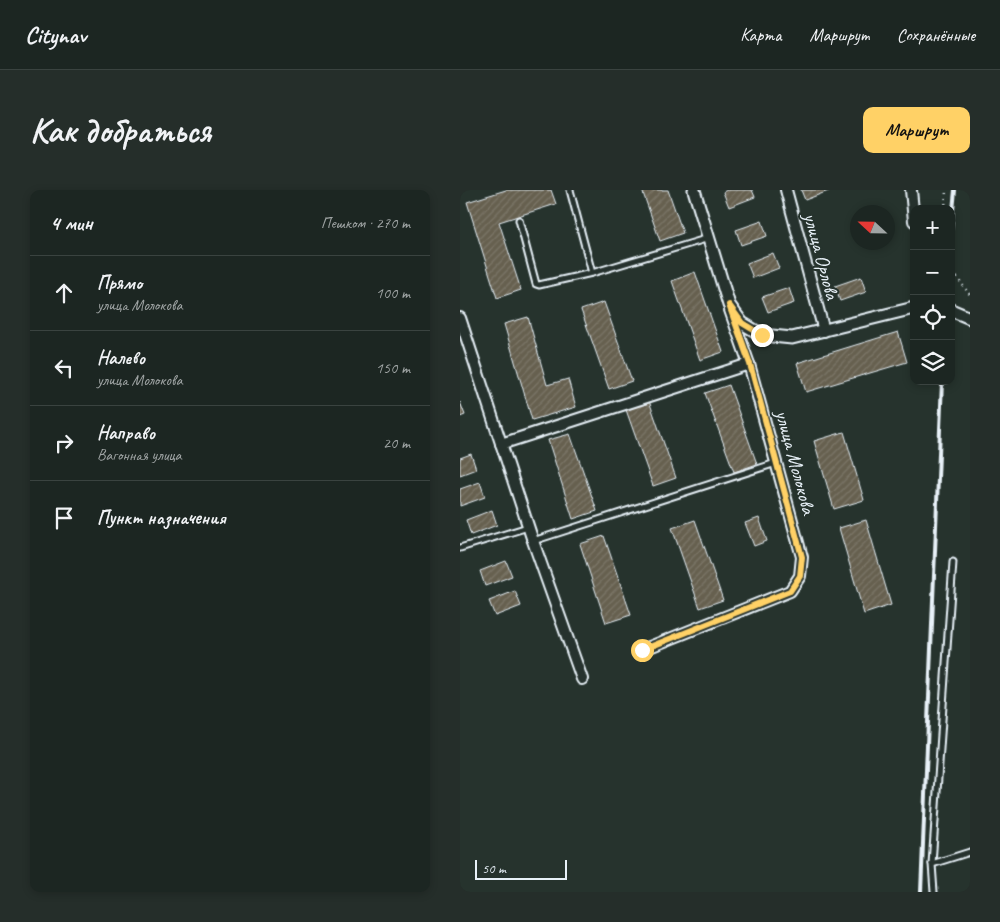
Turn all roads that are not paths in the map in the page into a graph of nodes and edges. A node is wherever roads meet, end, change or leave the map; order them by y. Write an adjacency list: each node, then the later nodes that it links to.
1 (570, 190): 8 (lane)
2 (694, 190): 7 (street, улица Молокова)
3 (786, 190): 14 (street, улица Орлова)
4 (911, 190): 5 (street)
5 (912, 205)
6 (519, 220): 8 (lane)
7 (710, 238): 8 (lane); 9 (street, улица Молокова)
8 (592, 273)
9 (729, 305): 14 (street); 15 (street, улица Молокова)
10 (910, 309): 14 (street)
11 (955, 312): 13 (street)
12 (460, 318): 16 (street)
13 (970, 318)
14 (824, 331)
15 (750, 364): 16 (street); 17 (street, улица Молокова)
16 (501, 444): 18 (street)
17 (776, 463): 19 (lane); 22 (street, улица Молокова)
18 (528, 527): 19 (street); 20 (lane)
19 (533, 541): 23 (street)
20 (460, 548)
21 (953, 562): 25 (lane)
22 (642, 650)
23 (582, 679)
24 (970, 852): 25 (lane)
25 (932, 864): 26 (lane)
26 (934, 892)

